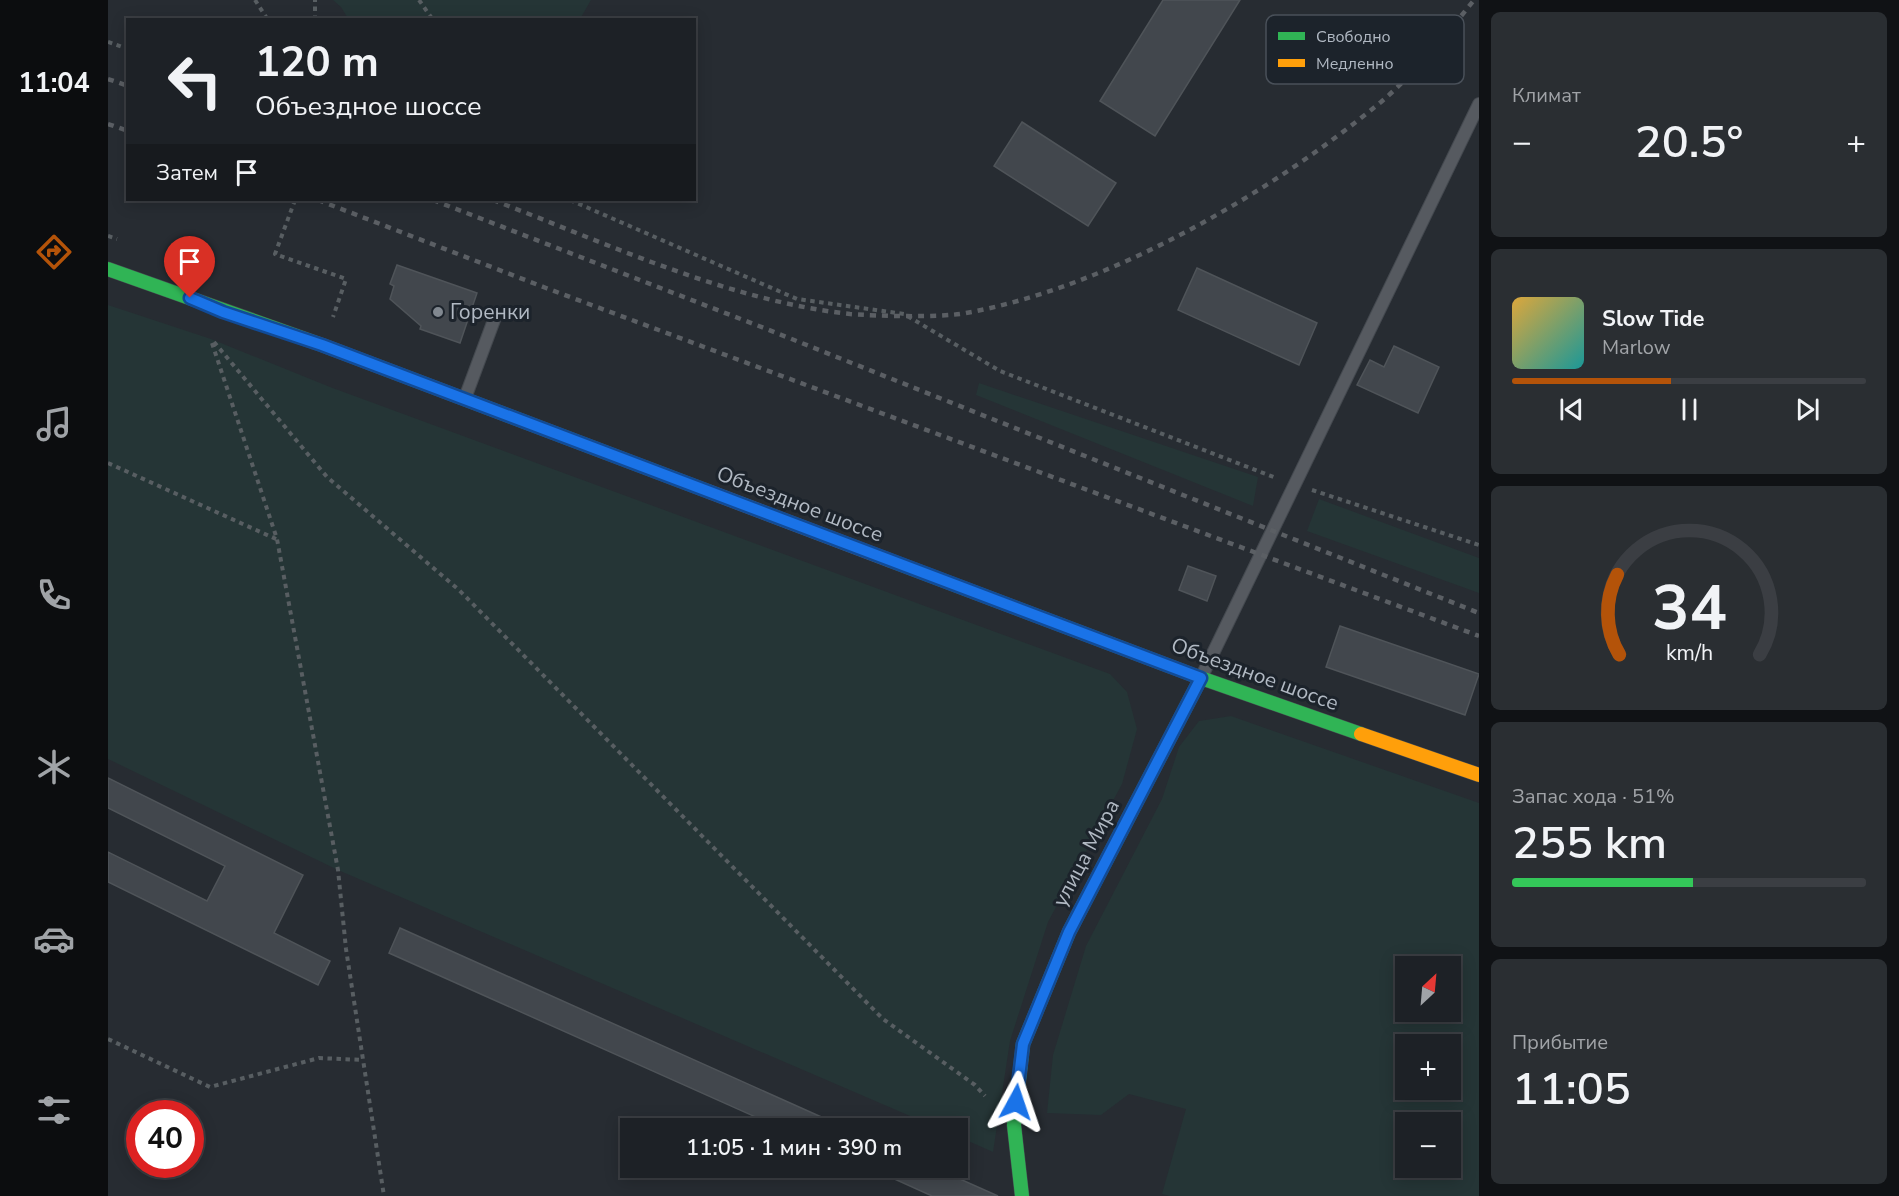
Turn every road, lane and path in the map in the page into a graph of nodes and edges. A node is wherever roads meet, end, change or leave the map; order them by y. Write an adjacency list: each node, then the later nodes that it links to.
1 (255, 0): 4 (path)
2 (315, 0): 5 (path)
3 (418, 0): 6 (path)
4 (267, 18)
5 (315, 18)
6 (432, 18)
7 (108, 42): 8 (path)
8 (126, 48)
9 (1479, 104): 17 (lane)
10 (295, 201): 13 (path)
11 (572, 201): 17 (path)
12 (108, 269): 15 (main road, Объездное шоссе)
13 (342, 292)
14 (496, 312): 15 (lane)
15 (465, 399): 20 (main road, Объездное шоссе)
16 (108, 463): 18 (path)
17 (1296, 485): 19 (path); 20 (lane)
18 (277, 539): 23 (path); 24 (path)
19 (1479, 545)
20 (1201, 678): 21 (main road, Объездное шоссе); 26 (main road, улица Мира)
21 (1479, 775)
22 (108, 1039): 23 (path)
23 (363, 1060): 25 (path)
24 (989, 1099)
25 (384, 1196)
26 (1022, 1196)

